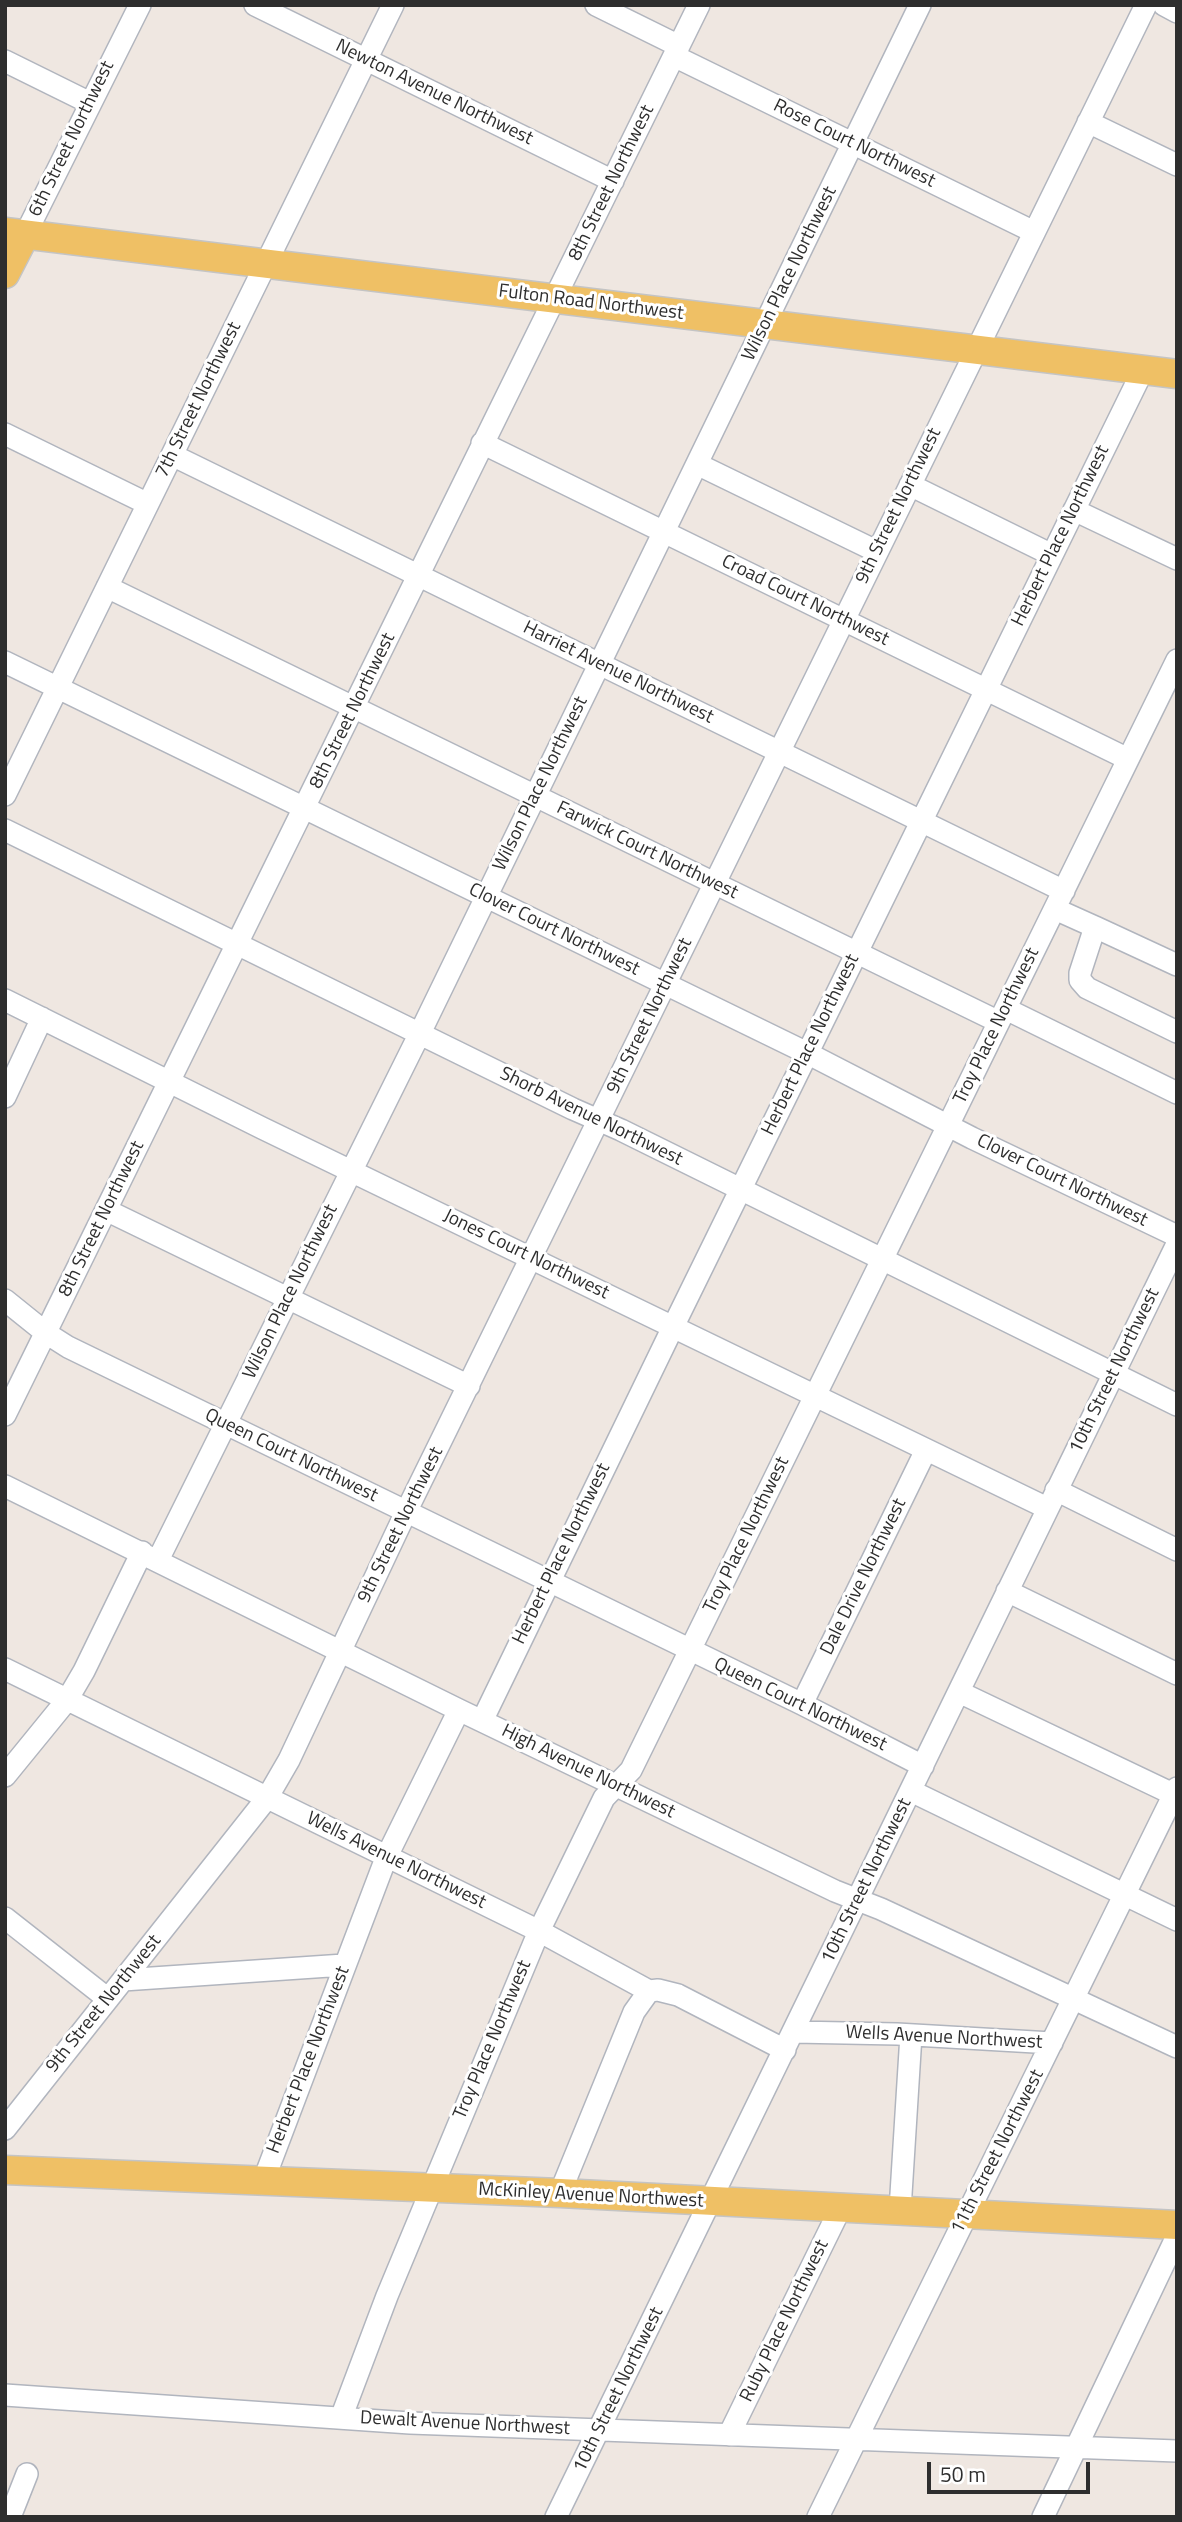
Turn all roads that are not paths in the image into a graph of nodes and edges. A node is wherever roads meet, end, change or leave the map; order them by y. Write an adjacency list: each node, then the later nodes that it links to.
1 (140, 5): 13 (street, 6th Street Northwest)
2 (255, 5): 11 (street, Newton Avenue Northwest)
3 (393, 5): 11 (street, 7th Street Northwest)
4 (596, 5): 10 (street, Rose Court Northwest)
5 (699, 5): 10 (street, 8th Street Northwest)
6 (920, 5): 15 (street, Wilson Place Northwest)
7 (1146, 5): 14 (street, 9th Street Northwest)
8 (1164, 5): 9 (street)
9 (1177, 12)
10 (676, 51): 15 (street, Rose Court Northwest); 17 (street, 8th Street Northwest)
11 (366, 60): 17 (street, Newton Avenue Northwest); 20 (street, 7th Street Northwest)
12 (5, 61): 13 (street)
13 (90, 103): 19 (street, 6th Street Northwest)
14 (1088, 122): 16 (street); 18 (street, 9th Street Northwest)
15 (853, 142): 18 (street, Rose Court Northwest); 23 (street, Wilson Place Northwest)
16 (1177, 165)
17 (613, 181): 22 (street, 8th Street Northwest)
18 (1034, 232): 24 (street, 9th Street Northwest)
19 (15, 233): 20 (main road, Fulton Road Northwest); 21 (main road, 6th Street Northwest)
20 (265, 264): 22 (main road, Fulton Road Northwest); 29 (street, 7th Street Northwest)
21 (5, 274)
22 (555, 298): 23 (main road, Fulton Road Northwest); 28 (street, 8th Street Northwest)
23 (766, 325): 24 (main road, Fulton Road Northwest); 30 (street, Wilson Place Northwest)
24 (976, 350): 25 (main road, Fulton Road Northwest); 31 (street, 9th Street Northwest)
25 (1143, 370): 26 (main road, Fulton Road Northwest); 33 (street, Herbert Place Northwest)
26 (1177, 374)
27 (5, 434): 32 (street)
28 (482, 443): 34 (street, Croad Court Northwest); 38 (street, 8th Street Northwest)
29 (172, 455): 32 (street, 7th Street Northwest); 38 (street, Harriet Avenue Northwest)
30 (697, 464): 34 (street, Wilson Place Northwest); 35 (street)
31 (910, 485): 35 (street, 9th Street Northwest); 36 (street)
32 (148, 504): 39 (street, 7th Street Northwest)
33 (1074, 510): 36 (street, Herbert Place Northwest); 37 (street)
34 (663, 533): 40 (street, Croad Court Northwest); 43 (street, Wilson Place Northwest)
35 (876, 551): 40 (street, 9th Street Northwest)
36 (1052, 555): 45 (street, Herbert Place Northwest)
37 (1177, 559)
38 (419, 576): 43 (street, Harriet Avenue Northwest); 46 (street, 8th Street Northwest)
39 (107, 587): 44 (street, 7th Street Northwest); 46 (street, Farwick Court Northwest)
40 (843, 619): 45 (street, Croad Court Northwest); 47 (street, 9th Street Northwest)
41 (1177, 660): 48 (street, Troy Place Northwest)
42 (5, 662): 44 (street, Clover Court Northwest)
43 (599, 664): 47 (street, Harriet Avenue Northwest); 50 (street, Wilson Place Northwest)
44 (58, 687): 49 (street, 7th Street Northwest); 51 (street, Clover Court Northwest)
45 (986, 689): 48 (street, Croad Court Northwest); 52 (street, Herbert Place Northwest)
46 (355, 707): 50 (street, Farwick Court Northwest); 51 (street, 8th Street Northwest)
47 (778, 752): 52 (street, Harriet Avenue Northwest); 54 (street, 9th Street Northwest)
48 (1128, 759): 56 (street, Troy Place Northwest)
49 (5, 795)
50 (535, 796): 54 (street, Farwick Court Northwest); 55 (street, Wilson Place Northwest)
51 (305, 809): 55 (street, Clover Court Northwest); 58 (street, 8th Street Northwest)
52 (921, 821): 56 (street, Harriet Avenue Northwest); 59 (street, Herbert Place Northwest)
53 (5, 830): 58 (street, Shorb Avenue Northwest)
54 (714, 884): 59 (street, Farwick Court Northwest); 61 (street, 9th Street Northwest)
55 (486, 896): 61 (street, Clover Court Northwest); 66 (street, Wilson Place Northwest)
56 (1060, 900): 57 (street, Harriet Avenue Northwest); 63 (street, Troy Place Northwest)
57 (1096, 927): 60 (street, Harriet Avenue Northwest); 65 (street)
58 (238, 944): 66 (street, Shorb Avenue Northwest); 68 (street, 8th Street Northwest)
59 (856, 953): 63 (street, Farwick Court Northwest); 67 (street, Herbert Place Northwest)
60 (1177, 965)
61 (665, 984): 67 (street, Clover Court Northwest); 71 (street, 9th Street Northwest)
62 (5, 1000): 64 (street, Jones Court Northwest)
63 (1003, 1015): 69 (street, Farwick Court Northwest); 72 (street, Troy Place Northwest)
64 (42, 1018): 68 (street, Jones Court Northwest); 70 (street)
65 (1177, 1032)
66 (420, 1033): 71 (street, Shorb Avenue Northwest); 73 (street, Wilson Place Northwest)
67 (807, 1053): 72 (street, Clover Court Northwest); 74 (street, Herbert Place Northwest)
68 (171, 1081): 73 (street, Jones Court Northwest); 75 (street, 8th Street Northwest)
69 (1177, 1093)
70 (5, 1097)
71 (599, 1121): 74 (street, Shorb Avenue Northwest); 78 (street, 9th Street Northwest)
72 (948, 1124): 76 (street, Clover Court Northwest); 79 (street, Troy Place Northwest)
73 (351, 1170): 78 (street, Jones Court Northwest); 80 (street, Wilson Place Northwest)
74 (740, 1189): 79 (street, Shorb Avenue Northwest); 82 (street, Herbert Place Northwest)
75 (106, 1210): 80 (street); 83 (street, 8th Street Northwest)
76 (1177, 1236)
77 (1174, 1254): 84 (street, 10th Street Northwest)
78 (532, 1257): 82 (street, Jones Court Northwest); 85 (street, 9th Street Northwest)
79 (882, 1261): 84 (street, Shorb Avenue Northwest); 86 (street, Troy Place Northwest)
80 (288, 1298): 85 (street); 89 (street, Wilson Place Northwest)
81 (5, 1300): 83 (street, Queen Court Northwest)
82 (673, 1326): 86 (street, Jones Court Northwest); 96 (street, Herbert Place Northwest)
83 (46, 1333): 88 (street, 8th Street Northwest); 89 (street, Queen Court Northwest)
84 (1113, 1374): 87 (street, Shorb Avenue Northwest); 92 (street, 10th Street Northwest)
85 (469, 1386): 93 (street, 9th Street Northwest)
86 (815, 1396): 90 (street, Jones Court Northwest); 99 (street, Troy Place Northwest)
87 (1177, 1405)
88 (5, 1415)
89 (226, 1424): 93 (street, Queen Court Northwest); 95 (street, Wilson Place Northwest)
90 (926, 1450): 92 (street, Jones Court Northwest); 104 (street, Dale Drive Northwest)
91 (5, 1486): 95 (street, High Avenue Northwest)
92 (1051, 1499): 94 (street, Jones Court Northwest); 97 (street, 10th Street Northwest)
93 (406, 1512): 96 (street, Queen Court Northwest); 98 (street, 9th Street Northwest)
94 (1177, 1550)
95 (150, 1556): 98 (street, High Avenue Northwest); 103 (street, Wilson Place Northwest)
96 (549, 1582): 99 (street, Queen Court Northwest); 106 (street, Herbert Place Northwest)
97 (1007, 1591): 101 (street); 102 (street, 10th Street Northwest)
98 (340, 1650): 105 (street, High Avenue Northwest); 112 (street, 9th Street Northwest)
99 (690, 1651): 104 (street, Queen Court Northwest); 109 (street, Troy Place Northwest)
100 (5, 1669): 103 (street, Wells Avenue Northwest)
101 (1177, 1674)
102 (958, 1692): 107 (street, 10th Street Northwest); 111 (street)
103 (67, 1700): 108 (street, Wilson Place Northwest); 112 (street, Wells Avenue Northwest)
104 (802, 1704): 107 (street, Queen Court Northwest)
105 (459, 1710): 106 (street, High Avenue Northwest); 113 (street, Herbert Place Northwest)
106 (482, 1721): 109 (street, High Avenue Northwest)
107 (923, 1766): 110 (street, 10th Street Northwest)
108 (5, 1776)
109 (616, 1785): 115 (street, High Avenue Northwest); 118 (street, Troy Place Northwest)
110 (911, 1791): 114 (street); 115 (street, 10th Street Northwest)
111 (1176, 1793): 114 (street, 11th Street Northwest)
112 (267, 1798): 113 (street, Wells Avenue Northwest); 120 (street, 9th Street Northwest)
113 (386, 1857): 118 (street, Wells Avenue Northwest); 119 (street, Herbert Place Northwest)
114 (1125, 1894): 117 (street); 122 (street, 11th Street Northwest)
115 (858, 1900): 122 (street, High Avenue Northwest); 125 (street, 10th Street Northwest)
116 (5, 1918): 123 (street)
117 (1177, 1920)
118 (539, 1931): 121 (street, Wells Avenue Northwest); 131 (street, Troy Place Northwest)
119 (344, 1965): 120 (street); 130 (street, Herbert Place Northwest)
120 (123, 1980): 123 (street, 9th Street Northwest)
121 (649, 1991): 125 (street, Wells Avenue Northwest); 132 (street)
122 (1074, 1999): 126 (street, 11th Street Northwest); 127 (street, High Avenue Northwest)
123 (108, 2000): 128 (street, 9th Street Northwest)
124 (911, 2035): 125 (street, Wells Avenue Northwest); 126 (street, Wells Avenue Northwest); 135 (street)
125 (790, 2041): 133 (street, 10th Street Northwest)
126 (1052, 2043): 136 (street, 11th Street Northwest)
127 (1177, 2047)
128 (5, 2129)
129 (5, 2171): 130 (main road, McKinley Avenue Northwest)
130 (263, 2182): 131 (main road, McKinley Avenue Northwest)
131 (432, 2188): 132 (main road, McKinley Avenue Northwest); 140 (street, Troy Place Northwest)
132 (560, 2193): 133 (main road, McKinley Avenue Northwest)
133 (711, 2202): 134 (main road, McKinley Avenue Northwest); 141 (street, 10th Street Northwest)
134 (841, 2207): 135 (main road, McKinley Avenue Northwest); 142 (street, Ruby Place Northwest)
135 (900, 2210): 136 (main road, McKinley Avenue Northwest)
136 (967, 2213): 137 (main road, McKinley Avenue Northwest); 143 (street, 11th Street Northwest)
137 (1177, 2225)
138 (1177, 2236): 144 (street)
139 (5, 2395): 140 (street, Dewalt Avenue Northwest)
140 (341, 2418): 141 (street, Dewalt Avenue Northwest)
141 (599, 2430): 142 (street, Dewalt Avenue Northwest); 148 (street, 10th Street Northwest)
142 (729, 2435): 143 (street, Dewalt Avenue Northwest)
143 (857, 2438): 144 (street, Dewalt Avenue Northwest); 149 (street, 11th Street Northwest)
144 (1077, 2448): 145 (street, Dewalt Avenue Northwest); 150 (street)
145 (1177, 2451)
146 (27, 2474): 147 (street)
147 (10, 2517)
148 (556, 2517)
149 (818, 2517)
150 (1043, 2517)

